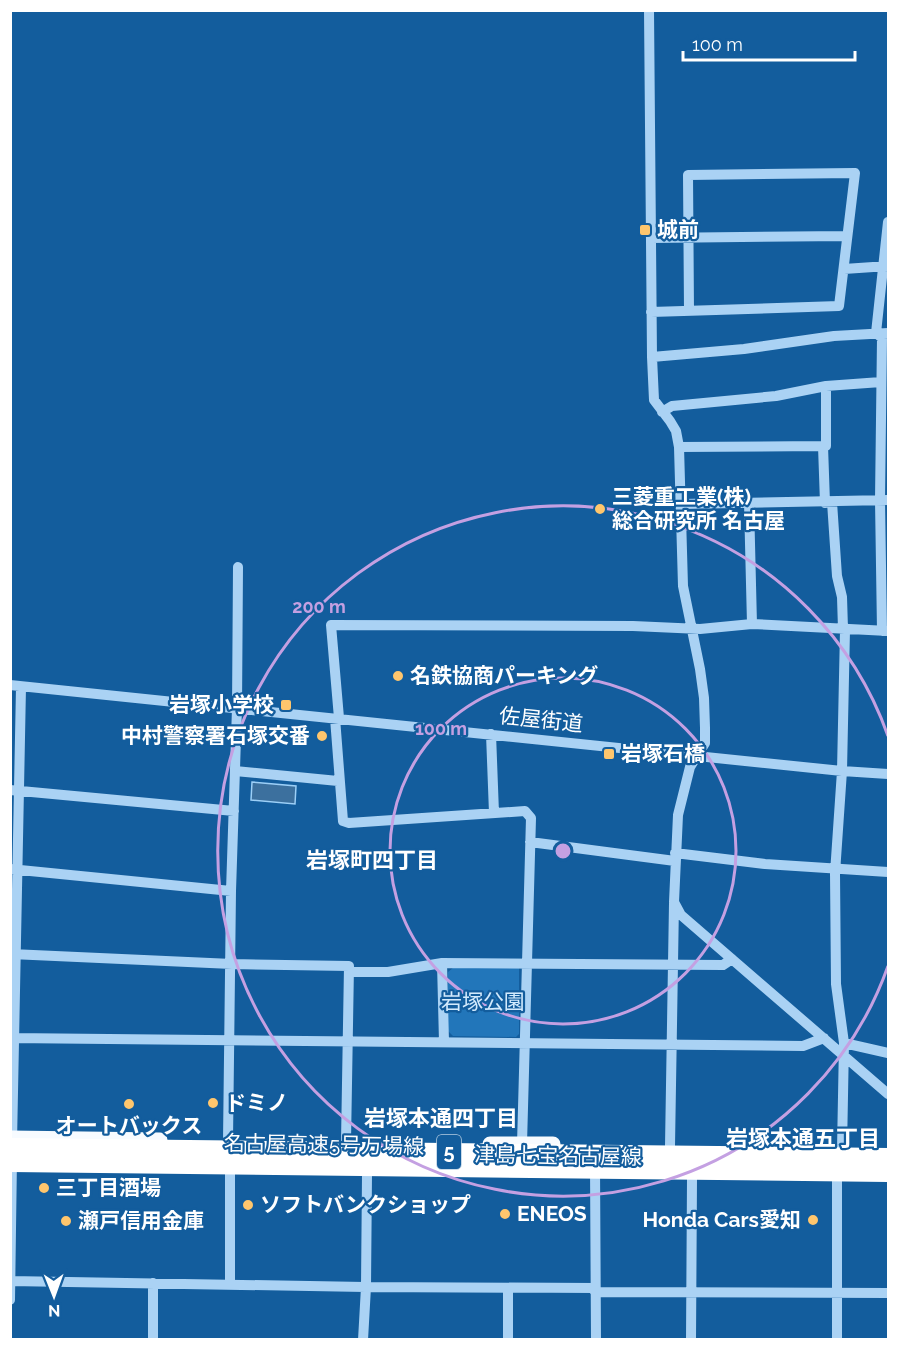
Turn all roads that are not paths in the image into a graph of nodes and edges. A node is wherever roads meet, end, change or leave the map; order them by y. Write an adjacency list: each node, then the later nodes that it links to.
1 (649, 10): 5 (street)
2 (888, 222): 6 (street)
3 (847, 236): 4 (street); 4 (street); 7 (street)
4 (688, 237): 5 (street); 8 (street)
5 (651, 238): 9 (street)
6 (886, 266): 7 (street); 10 (street)
7 (844, 268): 8 (street)
8 (689, 311): 9 (street)
9 (651, 312): 12 (street)
10 (876, 333): 11 (street); 12 (street); 13 (street)
11 (888, 333)
12 (652, 357): 15 (street)
13 (881, 382): 14 (street); 18 (street)
14 (826, 386): 15 (street); 16 (street)
15 (663, 412): 17 (street)
16 (823, 446): 17 (street); 19 (street)
17 (679, 447): 21 (street)
18 (884, 500): 19 (street); 26 (street)
19 (828, 502): 20 (street); 25 (street)
20 (749, 503): 21 (street); 23 (street)
21 (681, 504): 24 (street)
22 (238, 567): 28 (street)
23 (752, 624): 24 (street); 25 (street)
24 (691, 629): 29 (street); 31 (street)
25 (844, 629): 26 (street); 33 (street)
26 (885, 631)
27 (16, 686): 28 (street, 佐屋街道); 36 (street)
28 (237, 708): 29 (street, 佐屋街道); 32 (street)
29 (337, 718): 30 (street, 佐屋街道); 35 (street)
30 (490, 734): 31 (street, 佐屋街道); 38 (street)
31 (697, 756): 33 (street, 佐屋街道); 40 (street)
32 (235, 771): 35 (street); 37 (street)
33 (842, 771): 34 (street, 佐屋街道); 41 (street)
34 (888, 774)
35 (338, 781): 38 (street)
36 (15, 790): 37 (street); 42 (street)
37 (234, 811): 44 (street)
38 (494, 813): 39 (street)
39 (530, 842): 40 (street); 49 (street)
40 (675, 857): 41 (street); 45 (street)
41 (836, 867): 43 (street); 60 (street)
42 (15, 869): 44 (street); 46 (street)
43 (888, 872)
44 (231, 891): 50 (street)
45 (674, 902): 47 (street); 51 (street)
46 (13, 954): 50 (street); 53 (street)
47 (732, 959): 51 (street); 54 (street)
48 (442, 963): 49 (street); 52 (street); 57 (street)
49 (526, 963): 51 (street); 58 (street)
50 (232, 964): 52 (street); 55 (street)
51 (672, 965): 59 (street)
52 (349, 972): 56 (street)
53 (12, 1038): 55 (street); 63 (street)
54 (824, 1038): 59 (street); 60 (street)
55 (231, 1040): 56 (street); 64 (street)
56 (349, 1041): 57 (street); 65 (street)
57 (444, 1042): 58 (street)
58 (526, 1044): 59 (street); 66 (street)
59 (671, 1045): 68 (street)
60 (844, 1049): 61 (street); 62 (street); 69 (street)
61 (888, 1053)
62 (888, 1094)
63 (11, 1141): 64 (main road, 津島七宝名古屋線); 71 (highway, 名古屋高速5号万場線 / 5, bridge); 72 (street)
64 (228, 1141): 65 (main road, 津島七宝名古屋線); 74 (street)
65 (346, 1142): 66 (main road, 津島七宝名古屋線)
66 (522, 1144): 67 (main road, 津島七宝名古屋線)
67 (595, 1145): 68 (main road, 津島七宝名古屋線); 76 (street)
68 (670, 1146): 69 (main road, 津島七宝名古屋線)
69 (842, 1149): 70 (main road, 津島七宝名古屋線); 78 (street)
70 (888, 1149)
71 (888, 1157)
72 (11, 1168): 73 (highway, 名古屋高速5号万場線 / 5, bridge); 74 (main road, 津島七宝名古屋線); 80 (street)
73 (888, 1173)
74 (230, 1174): 75 (main road, 津島七宝名古屋線); 82 (street)
75 (367, 1175): 76 (main road, 津島七宝名古屋線); 83 (street)
76 (595, 1178): 77 (main road, 津島七宝名古屋線); 85 (street)
77 (692, 1179): 78 (main road, 津島七宝名古屋線); 86 (street)
78 (837, 1180): 79 (main road, 津島七宝名古屋線); 87 (street)
79 (888, 1180)
80 (11, 1281): 81 (street); 89 (street)
81 (153, 1283): 82 (street); 90 (street)
82 (230, 1285): 83 (street)
83 (366, 1287): 84 (street); 91 (street)
84 (508, 1288): 85 (street); 92 (street)
85 (595, 1290): 86 (street); 93 (street)
86 (691, 1291): 87 (street); 94 (street)
87 (836, 1292): 88 (street); 95 (street)
88 (888, 1293)
89 (10, 1300)
90 (153, 1340)
91 (363, 1340)
92 (508, 1340)
93 (596, 1340)
94 (691, 1340)
95 (837, 1340)

